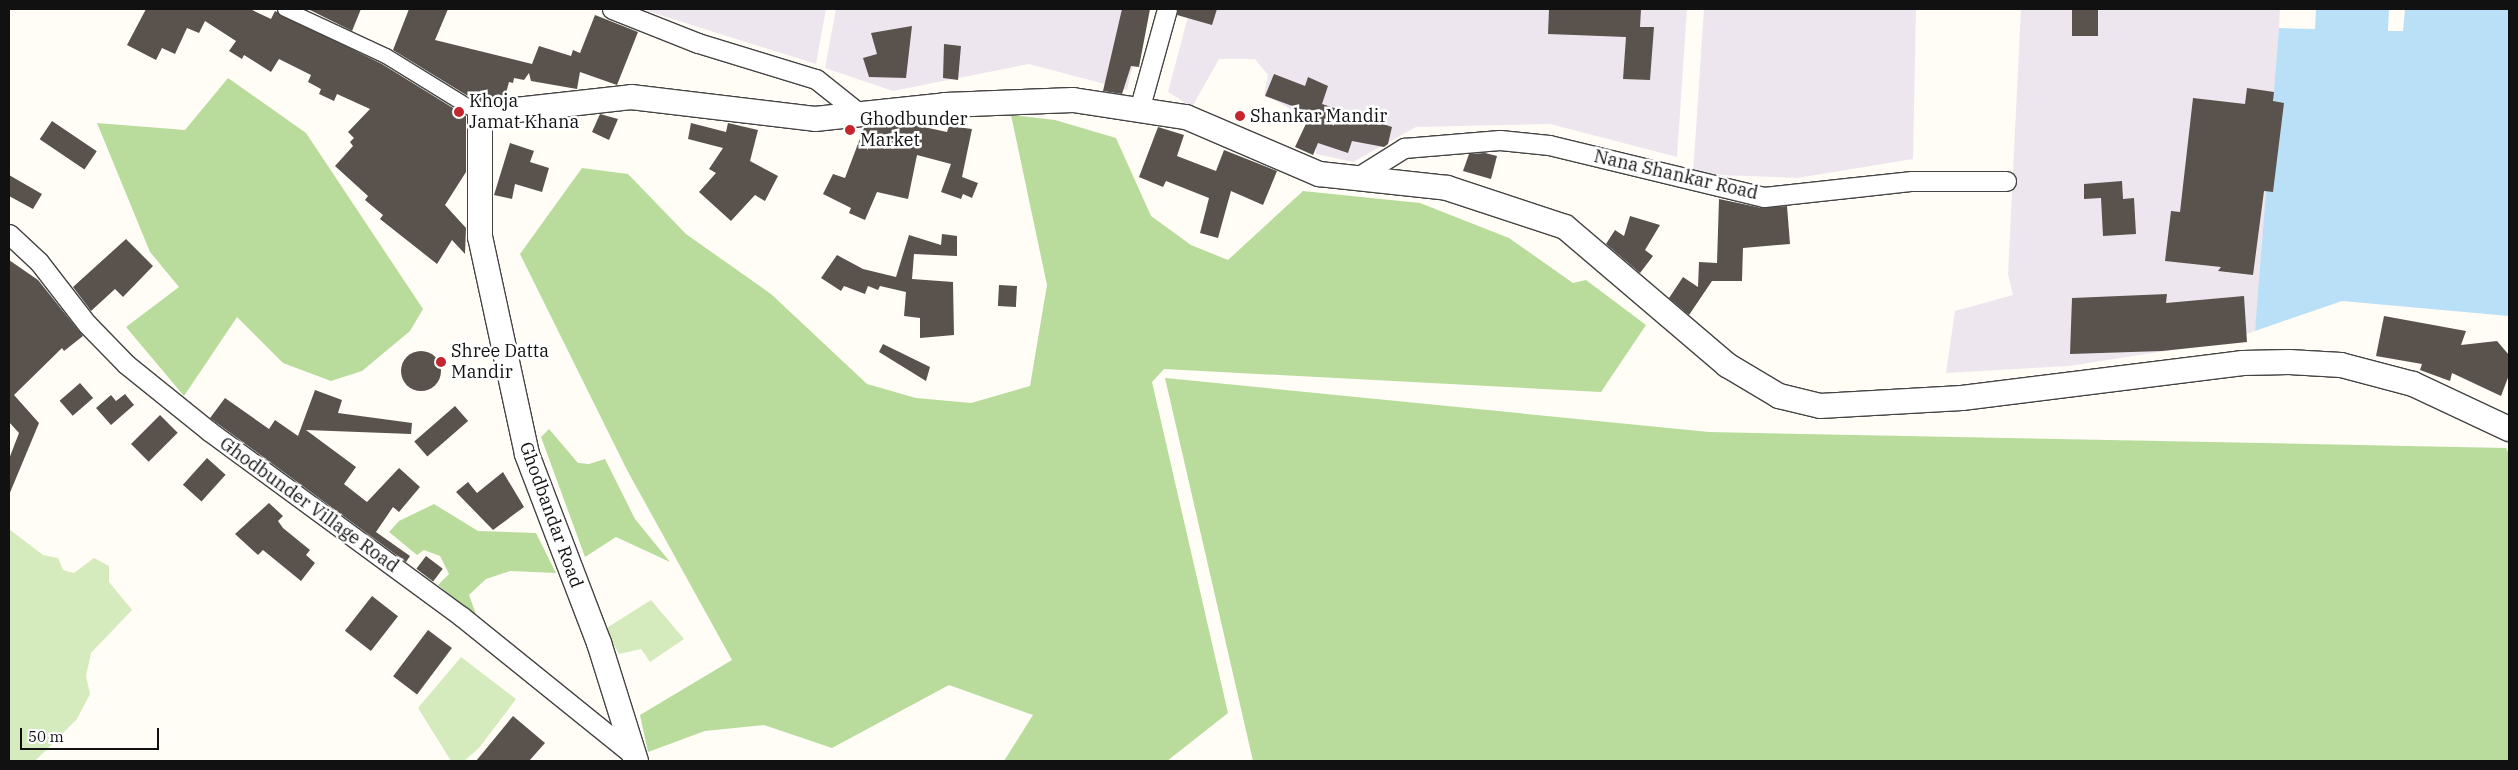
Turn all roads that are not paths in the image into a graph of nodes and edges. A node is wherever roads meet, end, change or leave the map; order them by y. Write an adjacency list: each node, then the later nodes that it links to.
1 (285, 9): 5 (street)
2 (612, 9): 6 (street)
3 (1167, 9): 4 (street)
4 (1139, 110): 6 (street); 7 (street)
5 (480, 114): 6 (street); 11 (street, Ghodbandar Road)
6 (860, 114)
7 (1356, 178): 8 (street, Nana Shankar Road); 10 (street)
8 (2006, 181)
9 (9, 234): 11 (street, Ghodbunder Village Road)
10 (2509, 429)
11 (634, 757)

